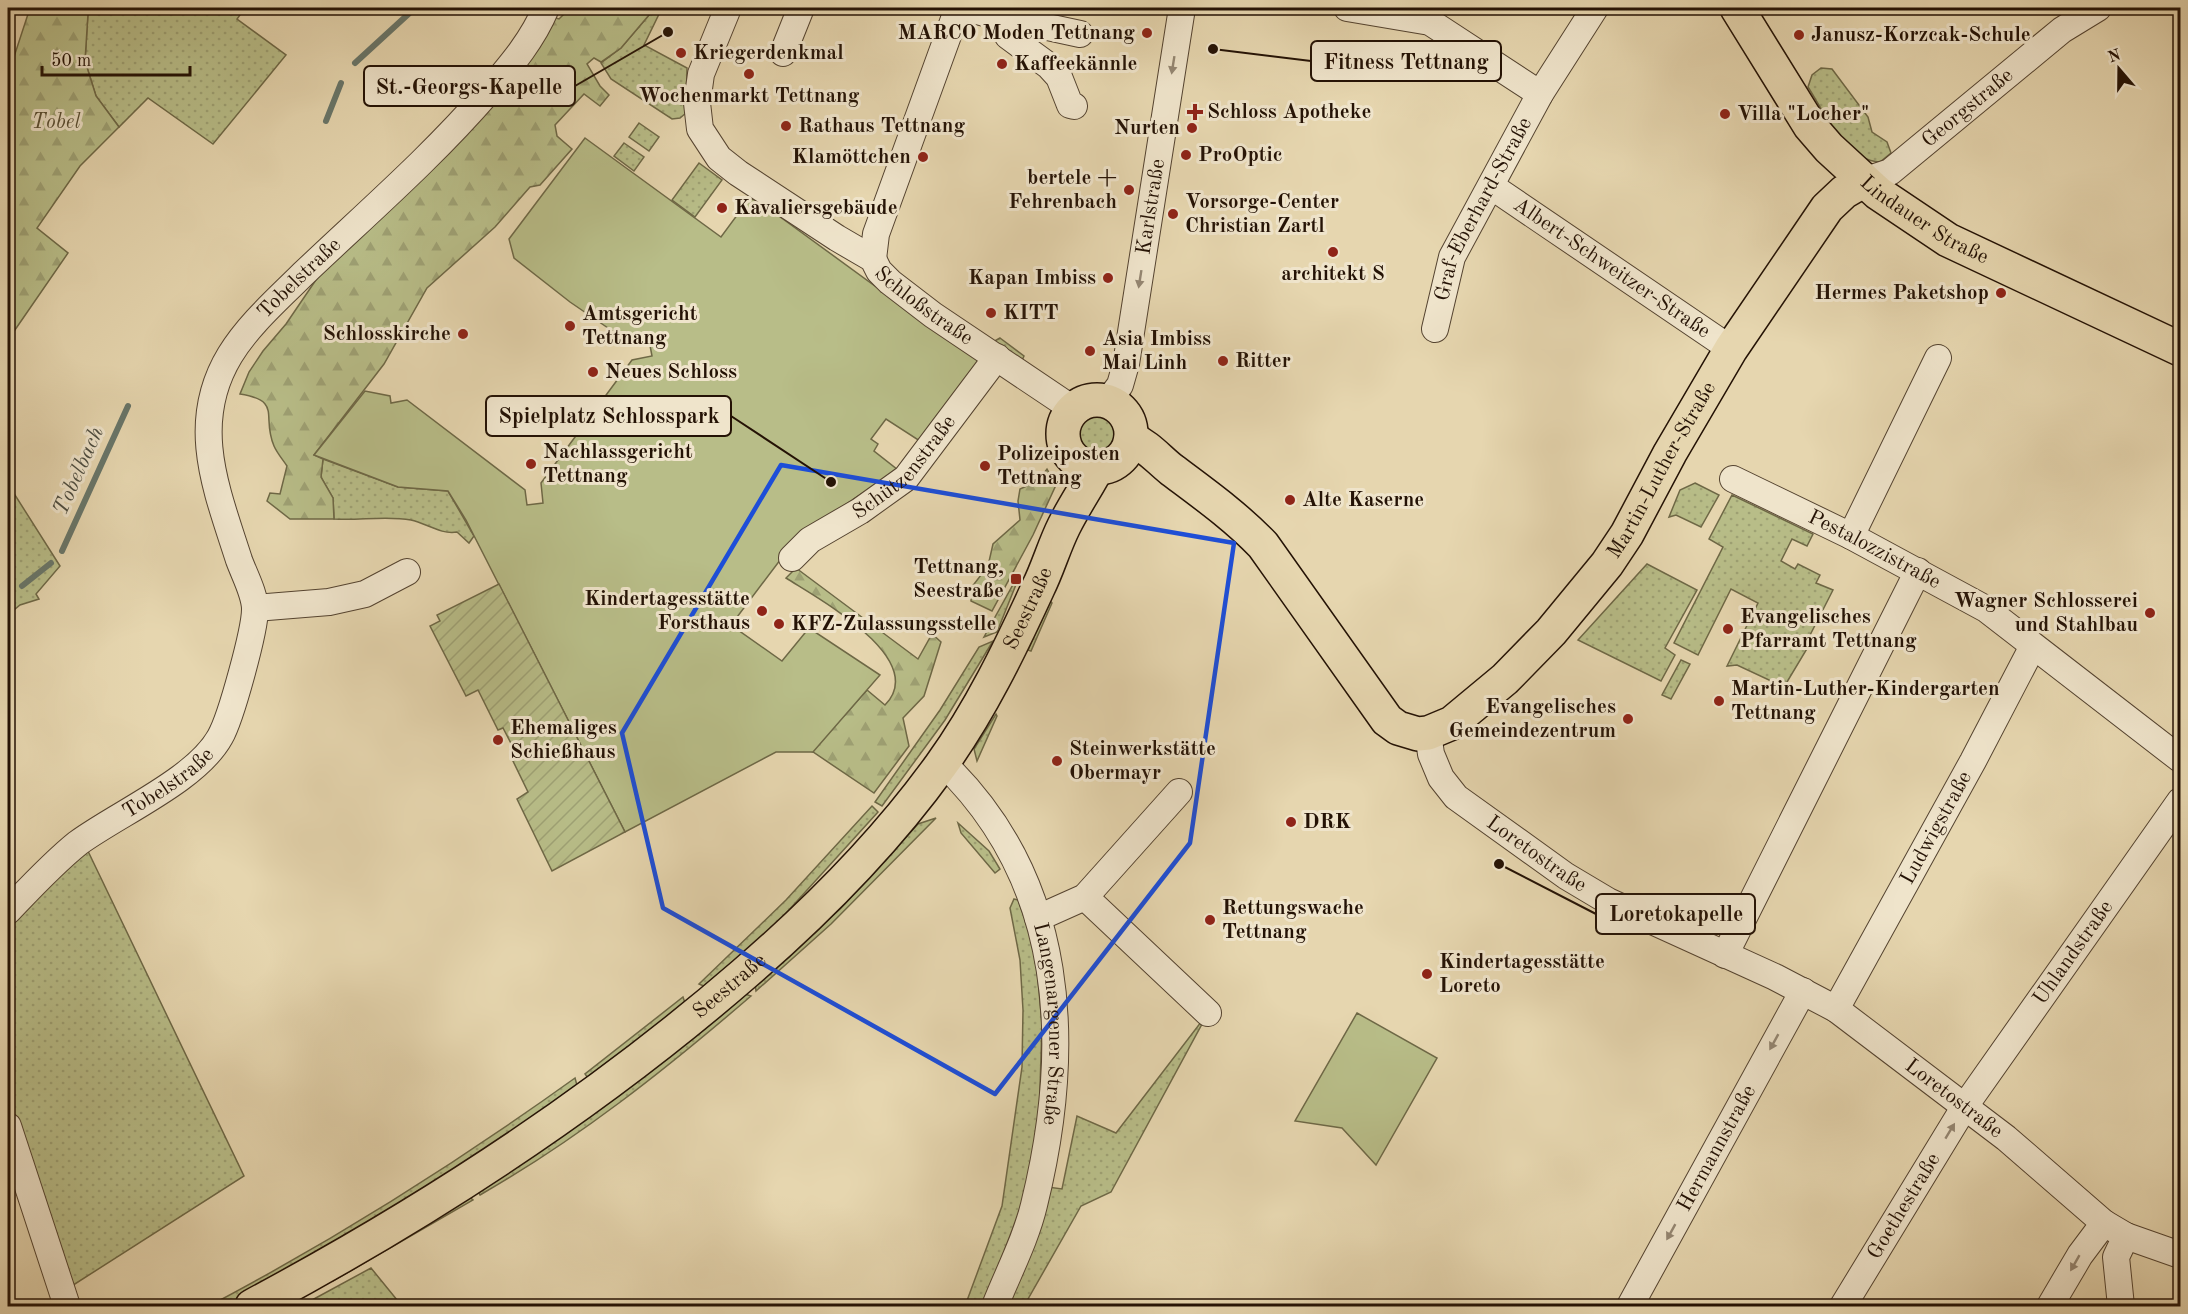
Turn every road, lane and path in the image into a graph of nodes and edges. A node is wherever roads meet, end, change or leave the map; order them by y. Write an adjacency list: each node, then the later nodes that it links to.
1 (546, 8): 34 (street, Tobelstraße)
2 (728, 8): 18 (street, Schloßstraße)
3 (801, 8): 13 (street)
4 (958, 8): 18 (street)
5 (965, 8): 11 (street)
6 (1182, 8): 24 (street, Karlstraße, one-way to 24)
7 (1347, 8): 14 (street, Graf-Eberhard-Straße)
8 (1595, 8): 14 (street, Graf-Eberhard-Straße)
9 (1737, 8): 16 (main road, Lindauer Straße)
10 (2098, 8): 16 (street, Georgstraße)
11 (996, 16): 12 (street); 15 (street)
12 (1080, 34)
13 (783, 53)
14 (1540, 94): 17 (street, Graf-Eberhard-Straße)
15 (1074, 106)
16 (1863, 181): 20 (main road, Martin-Luther-Straße); 21 (main road, Lindauer Straße)
17 (1491, 186): 19 (street, Graf-Eberhard-Straße); 20 (street, Albert-Schweitzer-Straße)
18 (873, 259): 22 (street, Schloßstraße)
19 (1435, 329)
20 (1731, 349): 36 (main road, Martin-Luther-Straße)
21 (2181, 349)
22 (997, 357): 25 (street, Schloßstraße); 31 (street, Schützenstraße)
23 (1938, 358): 30 (street)
24 (1108, 401): 25 (main road); 27 (main road)
25 (1073, 409): 26 (main road)
26 (1068, 453): 27 (main road); 29 (main road, Seestraße)
27 (1118, 454): 29 (main road, Seestraße); 36 (main road)
28 (1733, 480): 30 (street, Pestalozzistraße)
29 (1064, 525): 38 (main road, Seestraße)
30 (1851, 536): 32 (street, Pestalozzistraße)
31 (792, 558)
32 (1918, 571): 35 (street, Pestalozzistraße); 44 (street)
33 (407, 572): 34 (street)
34 (255, 608): 42 (street, Tobelstraße)
35 (2033, 646): 37 (street, Pestalozzistraße); 46 (street, Ludwigstraße)
36 (1428, 733): 44 (street, Loretostraße)
37 (2181, 759)
38 (943, 763): 43 (street, Langenargener Straße); 54 (main road, Seestraße)
39 (1179, 792): 41 (street)
40 (2181, 801): 48 (street, Uhlandstraße)
41 (1085, 897): 43 (street); 47 (street)
42 (8, 911)
43 (1038, 918): 55 (street, Langenargener Straße)
44 (1725, 955): 45 (street, Loretostraße)
45 (1803, 991): 46 (street, Loretostraße); 56 (street, Hermannstraße, one-way to 56)
46 (1836, 1009): 48 (street, Loretostraße)
47 (1208, 1013)
48 (1965, 1106): 50 (street, Loretostraße); 57 (street, Goethestraße, one-way to 48)
49 (8, 1126): 53 (street)
50 (2104, 1223): 51 (street, Loretostraße); 58 (street, one-way to 58)
51 (2126, 1236): 52 (street, Loretostraße); 59 (street)
52 (2181, 1255)
53 (67, 1306)
54 (252, 1306)
55 (994, 1306)
56 (1630, 1306)
57 (1843, 1306)
58 (2050, 1306)
59 (2121, 1306)

